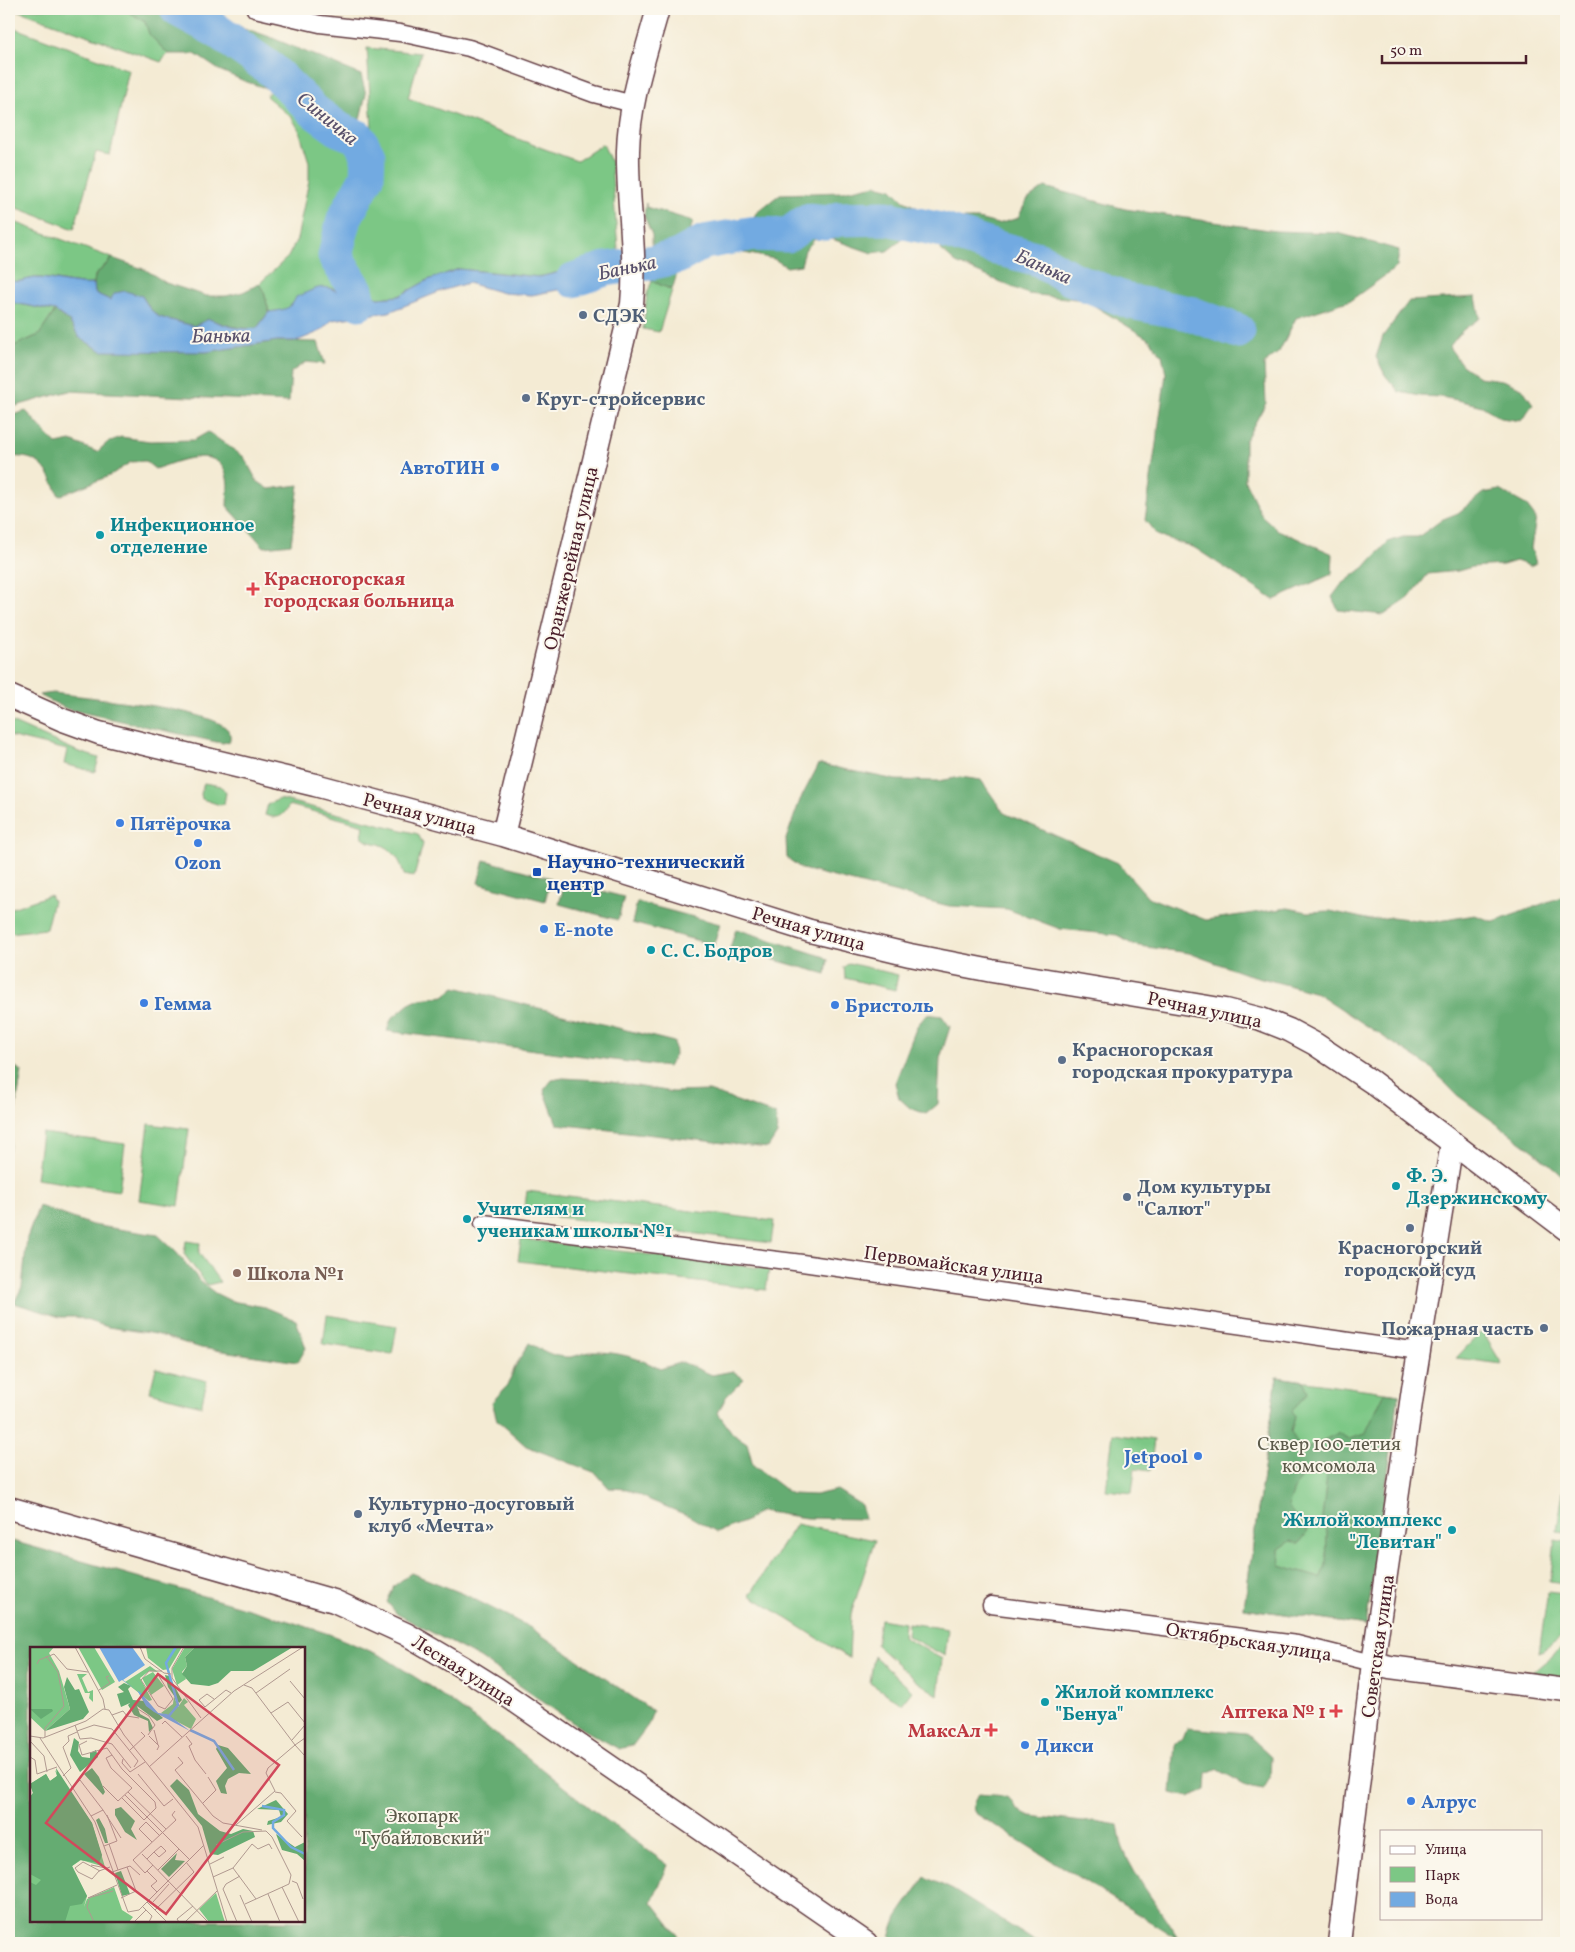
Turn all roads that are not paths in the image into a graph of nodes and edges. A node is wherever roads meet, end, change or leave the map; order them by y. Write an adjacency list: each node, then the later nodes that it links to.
1 (255, 9): 3 (street)
2 (658, 9): 3 (main road, Оранжерейная улица)
3 (633, 104): 5 (main road, Оранжерейная улица)
4 (9, 696): 5 (main road, Речная улица)
5 (503, 835): 6 (main road, Речная улица)
6 (1452, 1142): 8 (main road, Речная улица); 9 (main road, Советская улица)
7 (483, 1222): 9 (street, Первомайская улица)
8 (1566, 1229)
9 (1419, 1351): 12 (main road, Советская улица)
10 (9, 1508): 14 (main road, Лесная улица)
11 (991, 1605): 12 (street, Октябрьская улица)
12 (1373, 1664): 13 (main road, Октябрьская улица); 15 (main road, Советская улица)
13 (1566, 1690)
14 (866, 1943)
15 (1339, 1943)

